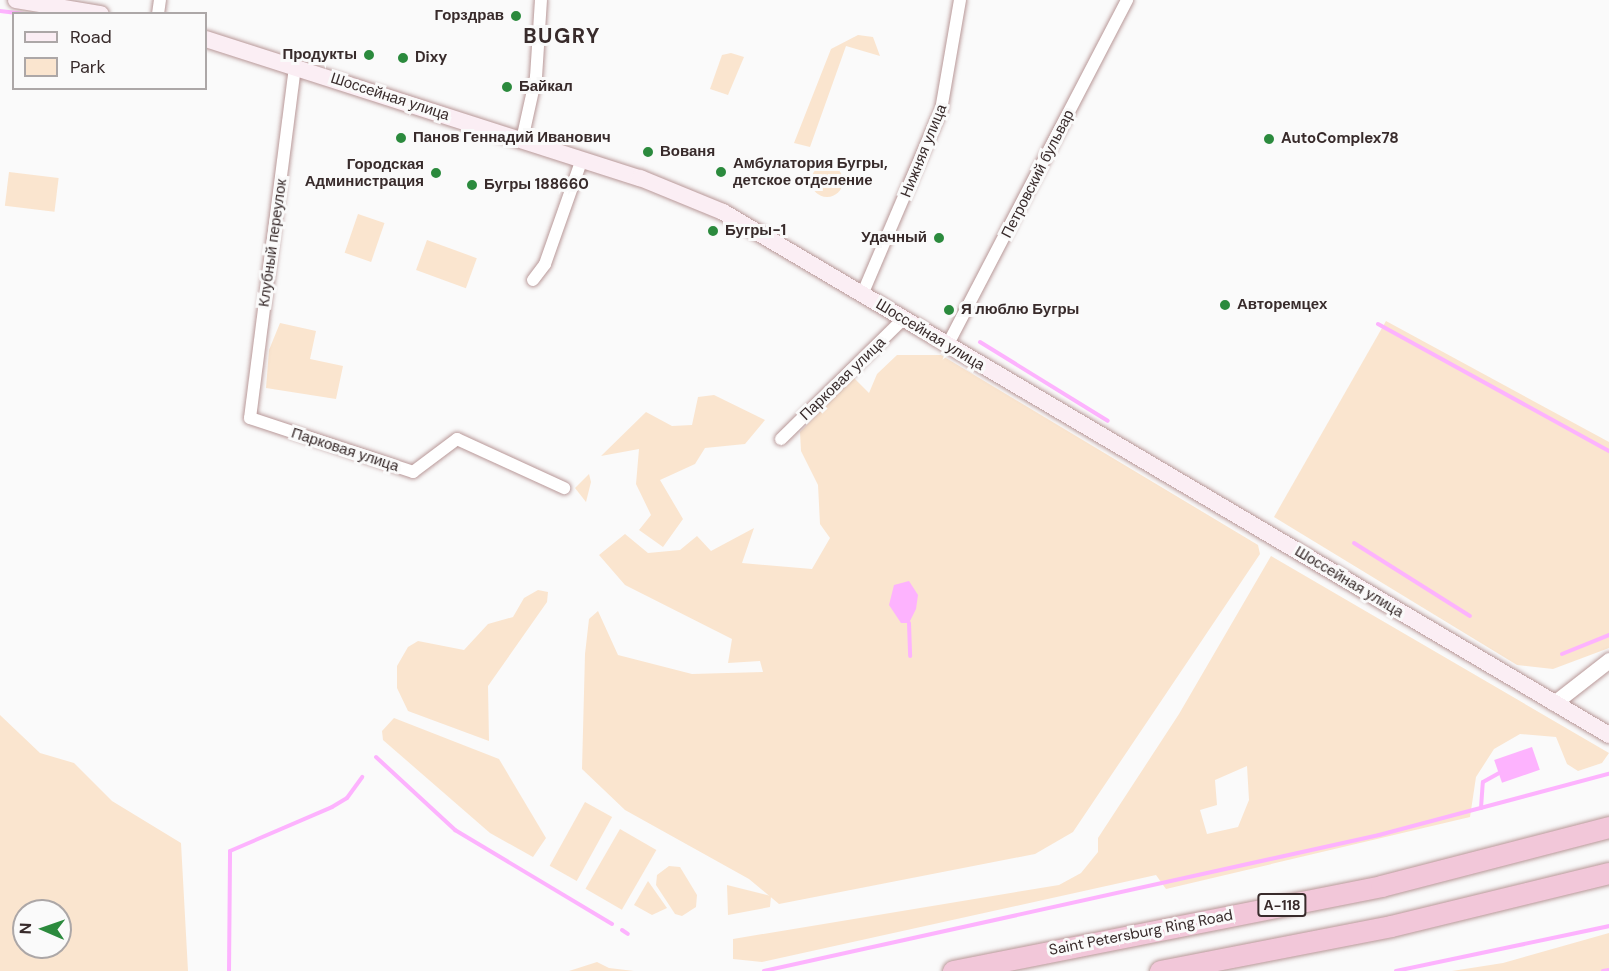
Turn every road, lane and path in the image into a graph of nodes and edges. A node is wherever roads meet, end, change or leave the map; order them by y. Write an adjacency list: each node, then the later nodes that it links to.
1 (16, 0): 5 (main road)
2 (542, 0): 8 (street)
3 (960, 0): 11 (street, Нижняя улица)
4 (1127, 0): 13 (street, Петровский бульвар)
5 (89, 12)
6 (207, 39): 7 (main road, Шоссейная улица)
7 (295, 67): 8 (main road, Шоссейная улица); 14 (street, Клубный переулок)
8 (522, 140): 9 (main road, Шоссейная улица)
9 (582, 159): 10 (street); 11 (main road, Шоссейная улица)
10 (533, 280)
11 (862, 295): 12 (main road, Шоссейная улица)
12 (903, 319): 13 (main road, Шоссейная улица); 15 (street, Парковая улица)
13 (947, 346): 18 (main road, Шоссейная улица)
14 (250, 418): 16 (street, Парковая улица)
15 (781, 439)
16 (564, 488)
17 (1609, 660): 18 (street)
18 (1554, 703): 19 (main road, Шоссейная улица)
19 (1609, 735)
20 (1609, 827): 22 (highway, Saint Petersburg Ring Road / А-118)
21 (1609, 873): 23 (highway)
22 (952, 971)
23 (1160, 971)

